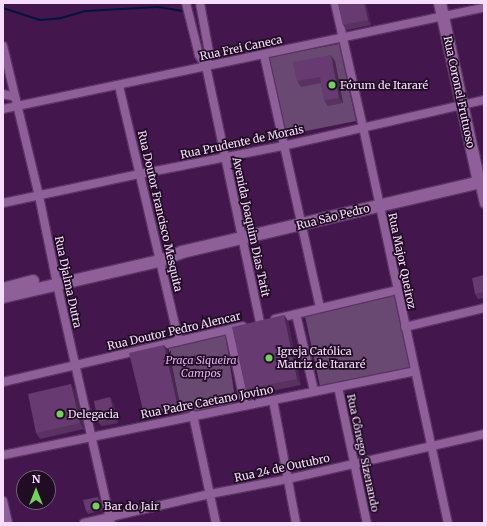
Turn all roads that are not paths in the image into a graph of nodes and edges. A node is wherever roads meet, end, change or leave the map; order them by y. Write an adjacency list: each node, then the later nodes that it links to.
1 (186, 3): 10 (street, Avenida Joaquim Dias Tatit)
2 (200, 3): 10 (street, Avenida Joaquim Dias Tatit)
3 (335, 3): 7 (street, Rua Major Queiroz)
4 (440, 3): 6 (main road, Rua Coronel Frutuoso)
5 (484, 8): 6 (street, Rua Frei Caneca)
6 (443, 16): 7 (street, Rua Frei Caneca); 15 (main road, Rua Coronel Frutuoso)
7 (342, 38): 9 (street, Rua Frei Caneca); 18 (street, Rua Major Queiroz)
8 (3, 46): 13 (street, Rua Djalma Dutra)
9 (264, 55): 10 (street, Rua Frei Caneca); 19 (street)
10 (206, 66): 11 (street, Rua Frei Caneca); 20 (street, Avenida Joaquim Dias Tatit)
11 (119, 86): 16 (street, Rua Frei Caneca); 21 (street, Rua Doutor Francisco Mesquita)
12 (3, 94): 13 (street)
13 (14, 96): 16 (street, Rua Djalma Dutra)
14 (484, 100): 15 (street, Rua Prudente de Morais)
15 (462, 105): 18 (street, Rua Prudente de Morais); 22 (main road, Rua Coronel Frutuoso)
16 (17, 106): 17 (street, Rua Frei Caneca); 23 (street, Rua Djalma Dutra)
17 (3, 109)
18 (363, 127): 19 (street, Rua Prudente de Morais); 26 (street, Rua Major Queiroz)
19 (283, 146): 20 (street, Rua Prudente de Morais); 27 (street)
20 (226, 158): 21 (street, Rua Prudente de Morais); 28 (street, Avenida Joaquim Dias Tatit)
21 (140, 174): 23 (street, Rua Prudente de Morais); 29 (street, Rua Doutor Francisco Mesquita)
22 (482, 181): 25 (street, Rua Coronel Frutuoso); 26 (main road, Rua São Pedro)
23 (39, 196): 24 (street, Rua Prudente de Morais); 30 (street, Rua Djalma Dutra)
24 (3, 203)
25 (484, 204)
26 (379, 206): 27 (main road, Rua São Pedro); 32 (street, Rua Major Queiroz)
27 (302, 225): 28 (main road, Rua São Pedro); 34 (street)
28 (243, 239): 29 (main road, Rua São Pedro); 37 (street, Avenida Joaquim Dias Tatit)
29 (158, 257): 30 (main road, Rua São Pedro); 40 (street, Rua Doutor Francisco Mesquita)
30 (56, 280): 31 (main road, Rua São Pedro); 33 (main road, Rua São Pedro); 41 (street, Rua Djalma Dutra)
31 (3, 289)
32 (397, 290): 34 (street, Rua Doutor Pedro Alencar); 38 (street, Rua Major Queiroz)
33 (3, 297)
34 (320, 308): 36 (street, Rua Doutor Pedro Alencar)
35 (484, 308): 38 (street)
36 (296, 314): 37 (street, Rua Doutor Pedro Alencar); 45 (street)
37 (260, 322): 39 (street, Rua Doutor Pedro Alencar)
38 (405, 326): 42 (street, Rua Major Queiroz)
39 (230, 330): 40 (street, Rua Doutor Pedro Alencar); 47 (street)
40 (179, 342): 41 (street, Rua Doutor Pedro Alencar)
41 (75, 365): 43 (street, Rua Doutor Pedro Alencar); 50 (street, Rua Djalma Dutra)
42 (415, 371): 44 (street, Rua Padre Caetano Jovino); 51 (street, Rua Major Queiroz)
43 (3, 382)
44 (338, 387): 45 (street, Rua Padre Caetano Jovino); 53 (street, Rua Cônego Sizenando)
45 (314, 391): 46 (street, Rua Padre Caetano Jovino)
46 (273, 400): 47 (street, Rua Padre Caetano Jovino); 54 (street)
47 (245, 406): 48 (street, Rua Padre Caetano Jovino)
48 (193, 415): 50 (street, Rua Padre Caetano Jovino); 55 (street)
49 (484, 434): 51 (street, Rua 24 de Outubro)
50 (92, 437): 52 (street, Rua Padre Caetano Jovino); 57 (street, Rua Djalma Dutra)
51 (431, 446): 53 (street, Rua 24 de Outubro); 63 (street, Rua Major Queiroz)
52 (3, 455)
53 (354, 464): 54 (street, Rua 24 de Outubro); 62 (street, Rua Cônego Sizenando)
54 (288, 479): 55 (street, Rua 24 de Outubro); 61 (street)
55 (210, 494): 57 (street, Rua 24 de Outubro); 60 (street)
56 (3, 501): 58 (street)
57 (111, 520): 59 (street, Rua 24 de Outubro)
58 (8, 523)
59 (84, 523)
60 (216, 523)
61 (296, 523)
62 (367, 523)
63 (448, 523)

